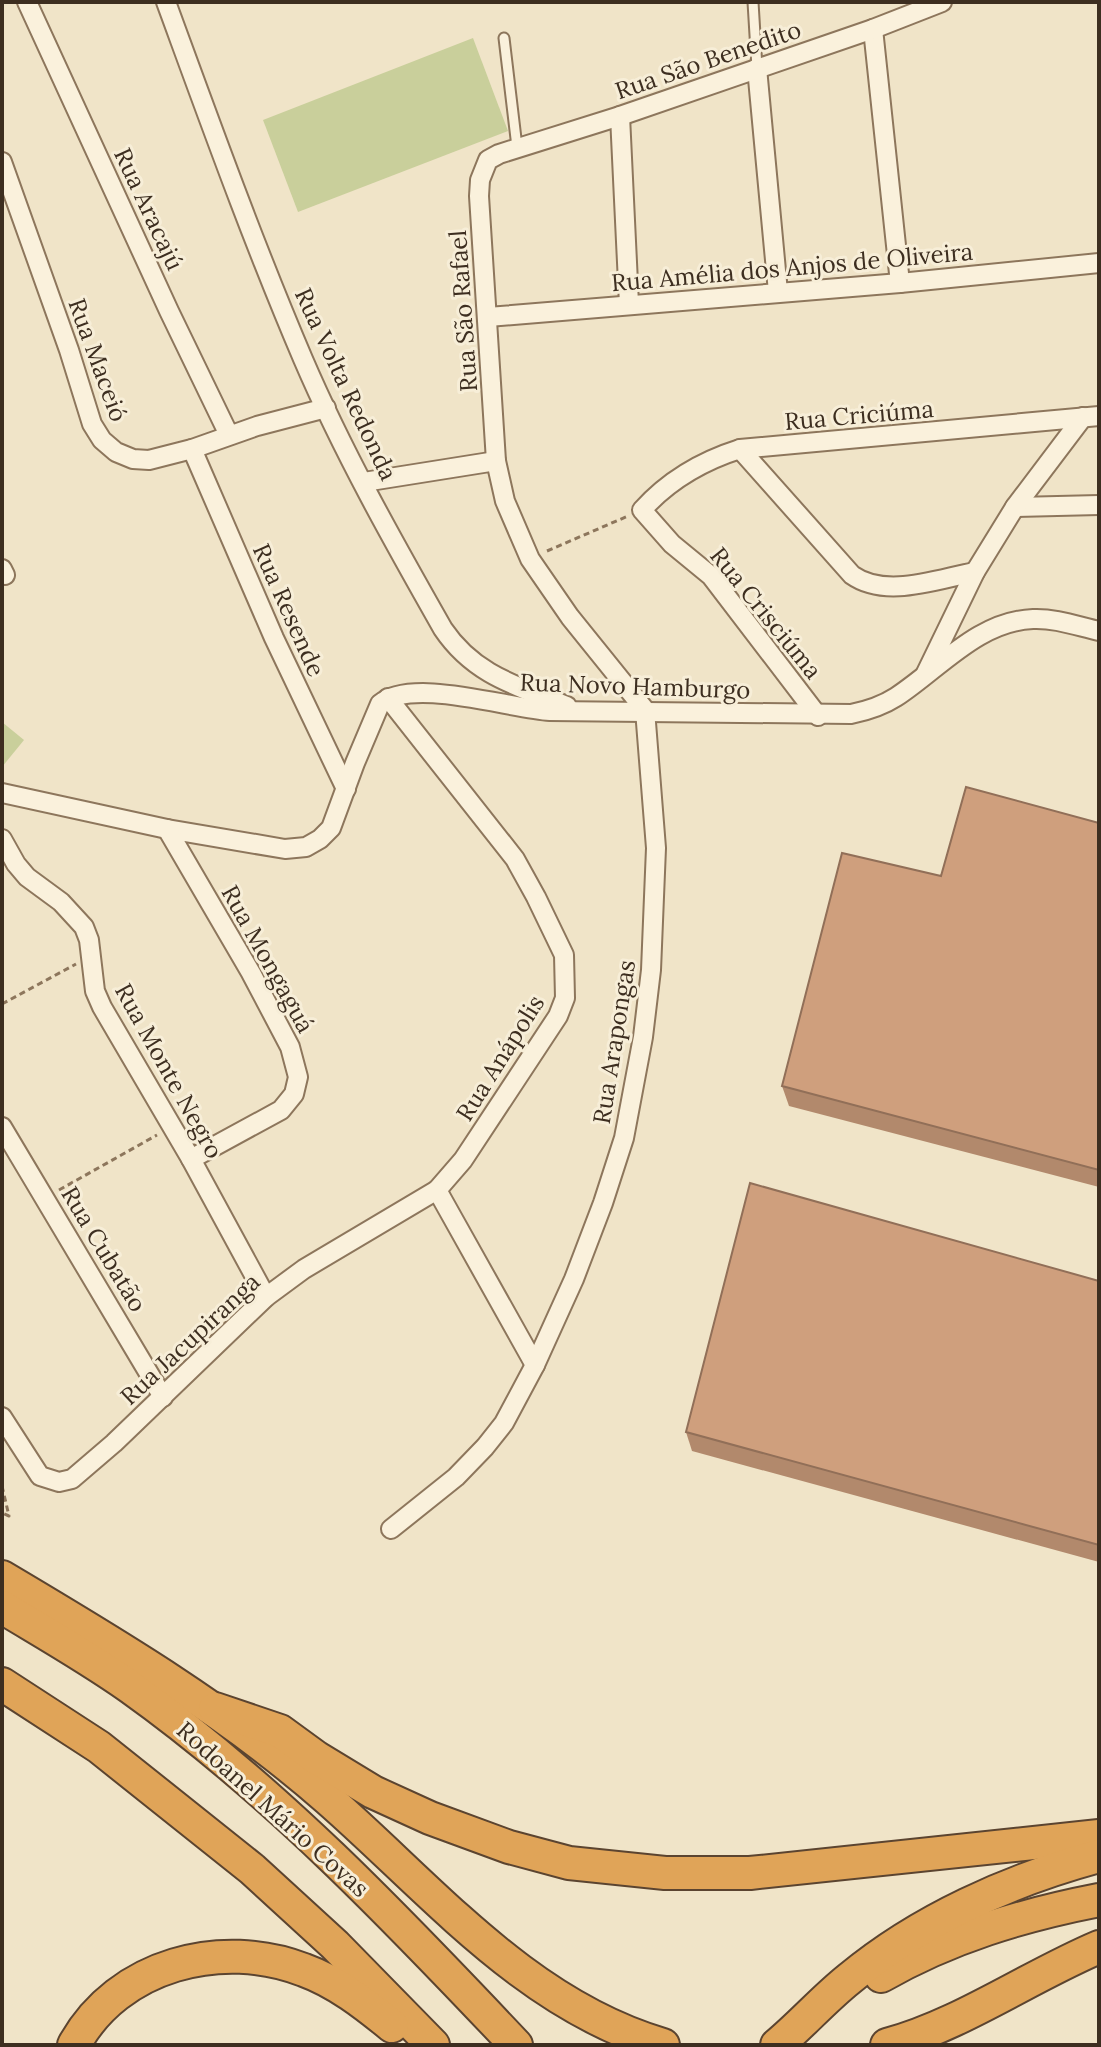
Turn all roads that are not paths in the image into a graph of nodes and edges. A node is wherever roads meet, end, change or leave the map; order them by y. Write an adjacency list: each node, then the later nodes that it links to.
1 (27, 2): 19 (street, Rua Aracajú)
2 (166, 2): 17 (street, Rua Volta Redonda)
3 (753, 2): 7 (lane)
4 (942, 2): 5 (street, Rua São Benedito)
5 (873, 29): 7 (street, Rua São Benedito); 13 (street)
6 (504, 38): 9 (lane)
7 (757, 68): 8 (street, Rua São Benedito); 14 (street)
8 (620, 116): 9 (street, Rua São Benedito); 15 (street)
9 (517, 147): 10 (street, Rua São Benedito)
10 (488, 160): 16 (street, Rua São Rafael)
11 (2, 162): 20 (street, Rua Maceió)
12 (1099, 263): 13 (street, Rua Amélia dos Anjos de Oliveira)
13 (900, 283): 14 (street, Rua Amélia dos Anjos de Oliveira)
14 (778, 292): 15 (street, Rua Amélia dos Anjos de Oliveira)
15 (629, 304): 16 (street, Rua Amélia dos Anjos de Oliveira)
16 (488, 317): 22 (street, Rua São Rafael)
17 (326, 408): 19 (street, Rua Maceió); 23 (street, Rua Volta Redonda)
18 (1091, 416): 21 (street, Rua Criciúma); 25 (street)
19 (229, 435): 20 (street, Rua Maceió)
20 (192, 449): 34 (street, Rua Resende)
21 (740, 449): 26 (street, Rua Criciúma); 27 (street)
22 (496, 461): 23 (street); 32 (street, Rua São Rafael)
23 (364, 482): 31 (street, Rua Volta Redonda)
24 (1099, 505): 25 (street)
25 (1015, 507): 27 (street)
26 (642, 510): 33 (street, Rua Crisciúma)
27 (975, 572): 29 (street)
28 (1099, 631): 29 (street, Rua Novo Hamburgo)
29 (924, 676): 33 (street, Rua Novo Hamburgo)
30 (388, 698): 31 (street, Rua Novo Hamburgo); 34 (street); 40 (street, Rua Anápolis)
31 (577, 710): 32 (street, Rua Novo Hamburgo)
32 (645, 710): 33 (street, Rua Novo Hamburgo); 42 (street, Rua Arapongas)
33 (818, 716)
34 (346, 789): 36 (street)
35 (2, 793): 36 (street)
36 (167, 829): 39 (street, Rua Mongaguá)
37 (2, 839): 39 (street, Rua Monte Negro)
38 (2, 1127): 43 (street, Rua Cubatão)
39 (191, 1159): 41 (street, Rua Monte Negro)
40 (437, 1190): 41 (street, Rua Jacupiranga); 42 (street)
41 (266, 1297): 43 (street, Rua Jacupiranga)
42 (535, 1365): 45 (street, Rua Arapongas)
43 (163, 1397): 44 (street, Rua Jacupiranga)
44 (2, 1417)
45 (391, 1529)
46 (2, 1577): 49 (highway)
47 (2, 1607): 58 (highway, Rodoanel Mário Covas)
48 (2, 1684): 57 (highway)
49 (215, 1709): 50 (highway); 59 (highway)
50 (1099, 1836)
51 (1099, 1856): 54 (highway)
52 (1099, 1900): 54 (highway)
53 (1099, 1947): 60 (highway)
54 (781, 2042)
55 (74, 2045): 56 (highway)
56 (415, 2045)
57 (433, 2045)
58 (516, 2045)
59 (663, 2045)
60 (887, 2045)

